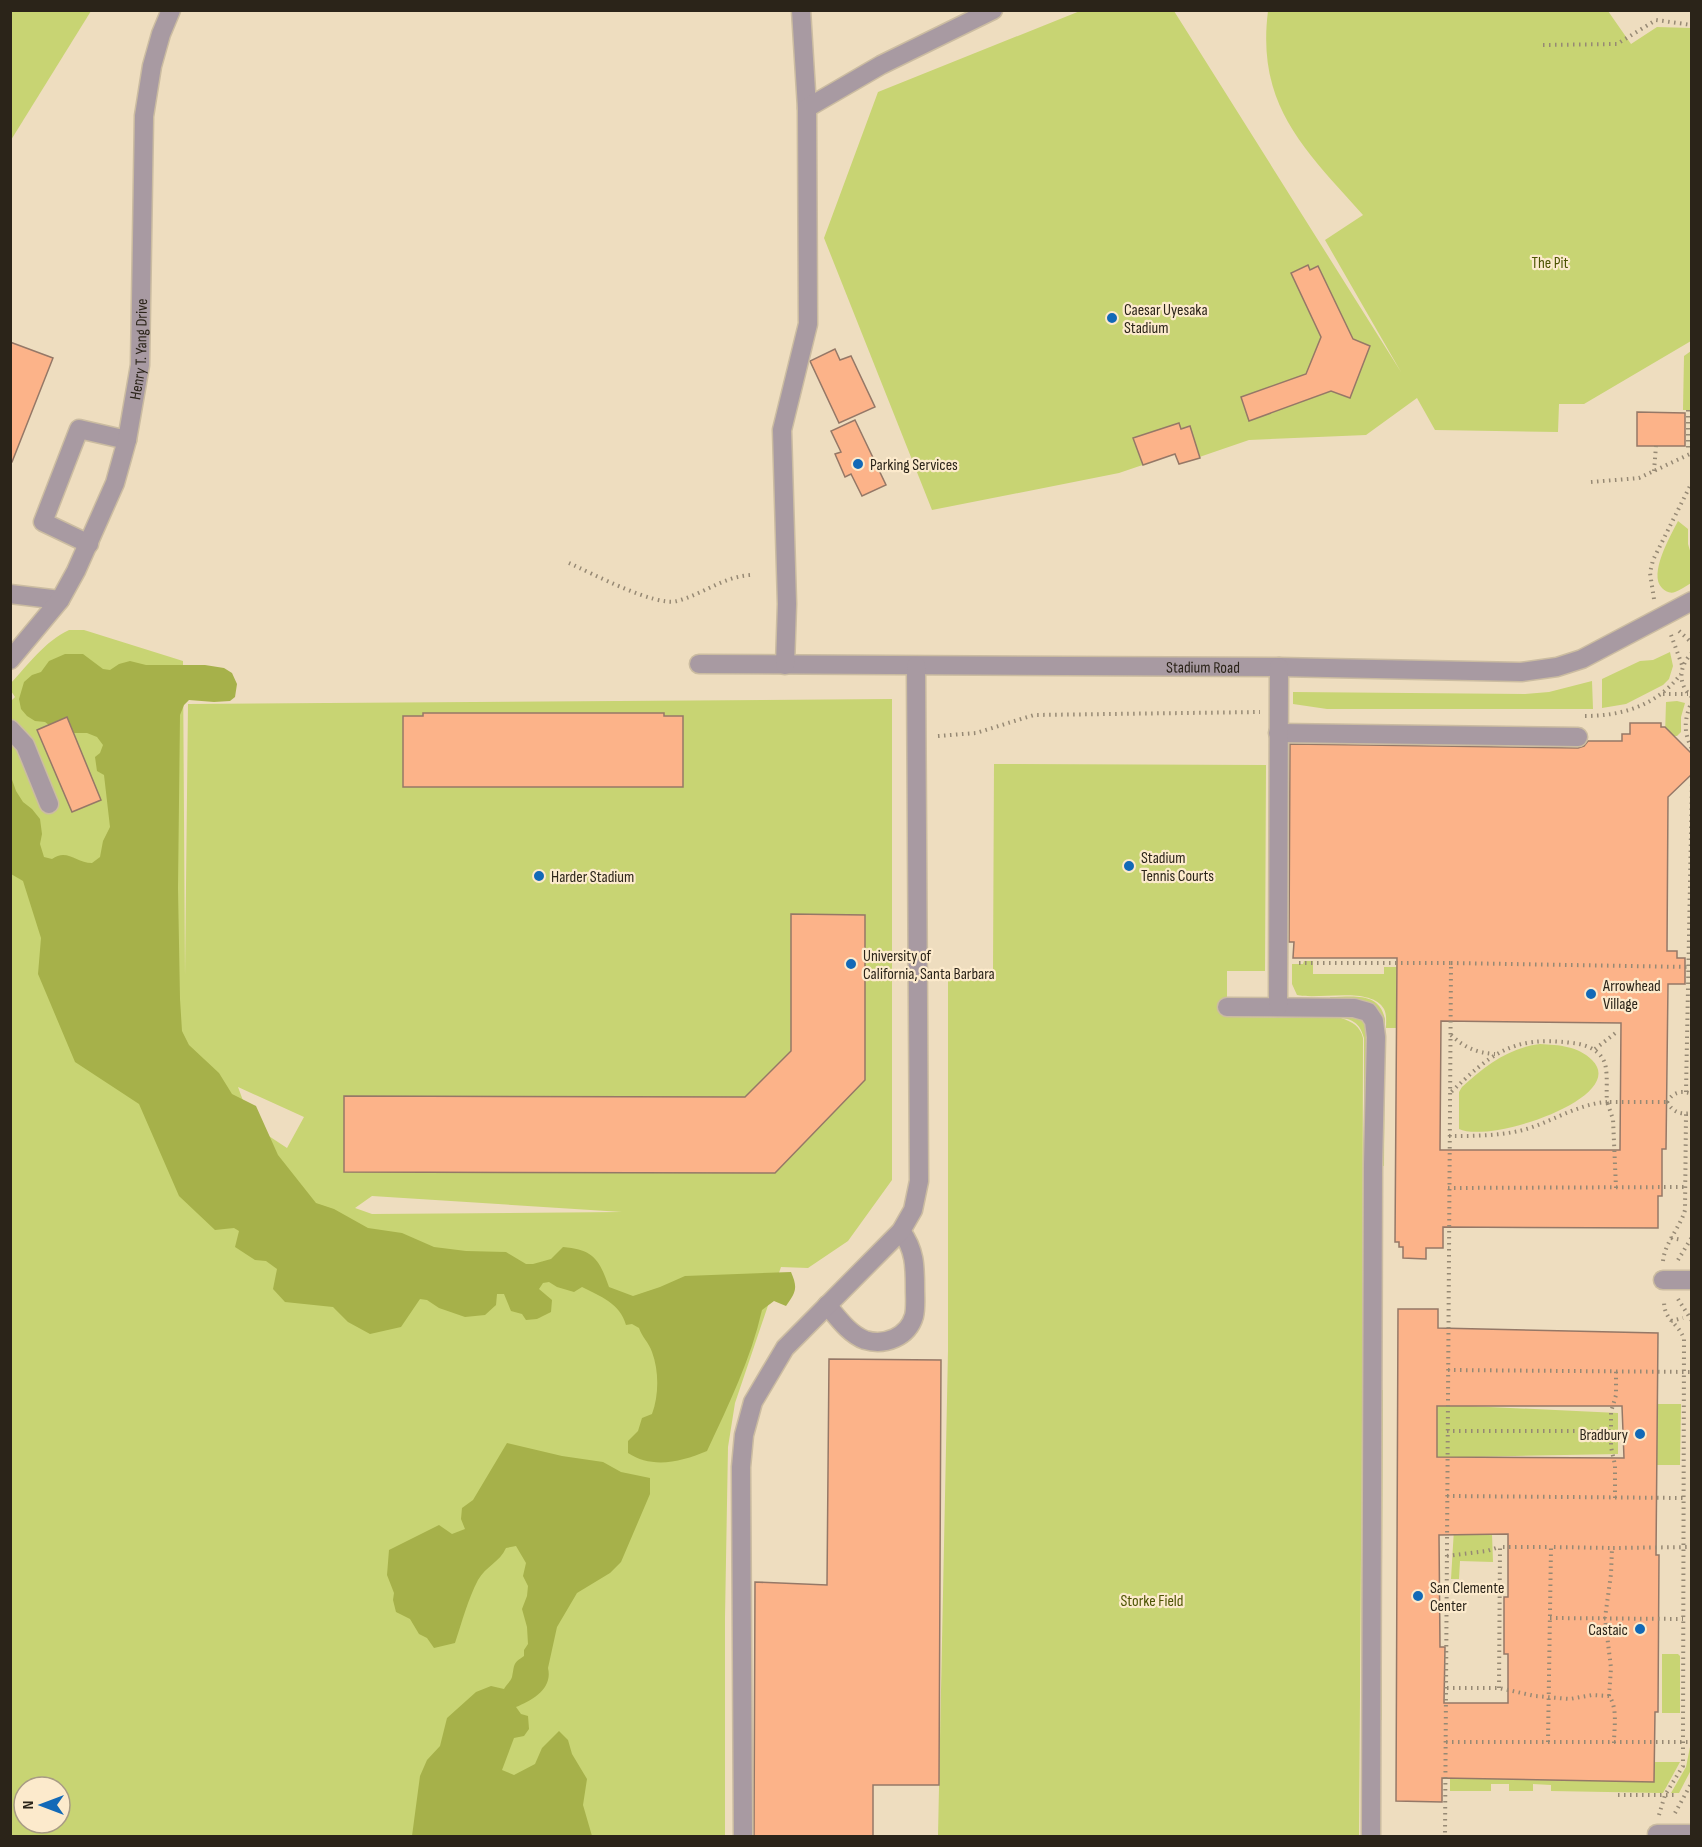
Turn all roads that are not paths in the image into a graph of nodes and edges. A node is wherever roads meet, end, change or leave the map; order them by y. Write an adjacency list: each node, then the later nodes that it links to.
1 (171, 10): 5 (street, Henry T. Yang Drive)
2 (801, 10): 4 (street)
3 (993, 10): 4 (street)
4 (807, 108): 12 (street)
5 (128, 440): 6 (street, Henry T. Yang Drive); 6 (street)
6 (89, 544): 8 (street, Henry T. Yang Drive)
7 (10, 594): 8 (street)
8 (60, 600): 10 (street, Henry T. Yang Drive)
9 (1692, 601): 14 (street, Stadium Road)
10 (10, 660)
11 (699, 664): 12 (street, Stadium Road)
12 (785, 665): 13 (street, Stadium Road)
13 (916, 666): 14 (street, Stadium Road); 21 (street)
14 (1279, 668): 16 (street)
15 (10, 729): 18 (street)
16 (1278, 733): 17 (street); 20 (street)
17 (1578, 737)
18 (49, 804)
19 (1227, 1007): 20 (street)
20 (1278, 1007): 28 (street)
21 (901, 1232): 24 (street); 24 (street)
22 (1692, 1280): 23 (street)
23 (1663, 1281)
24 (827, 1305): 27 (street)
25 (1662, 1829): 26 (street)
26 (1692, 1834)
27 (743, 1836)
28 (1371, 1836)

